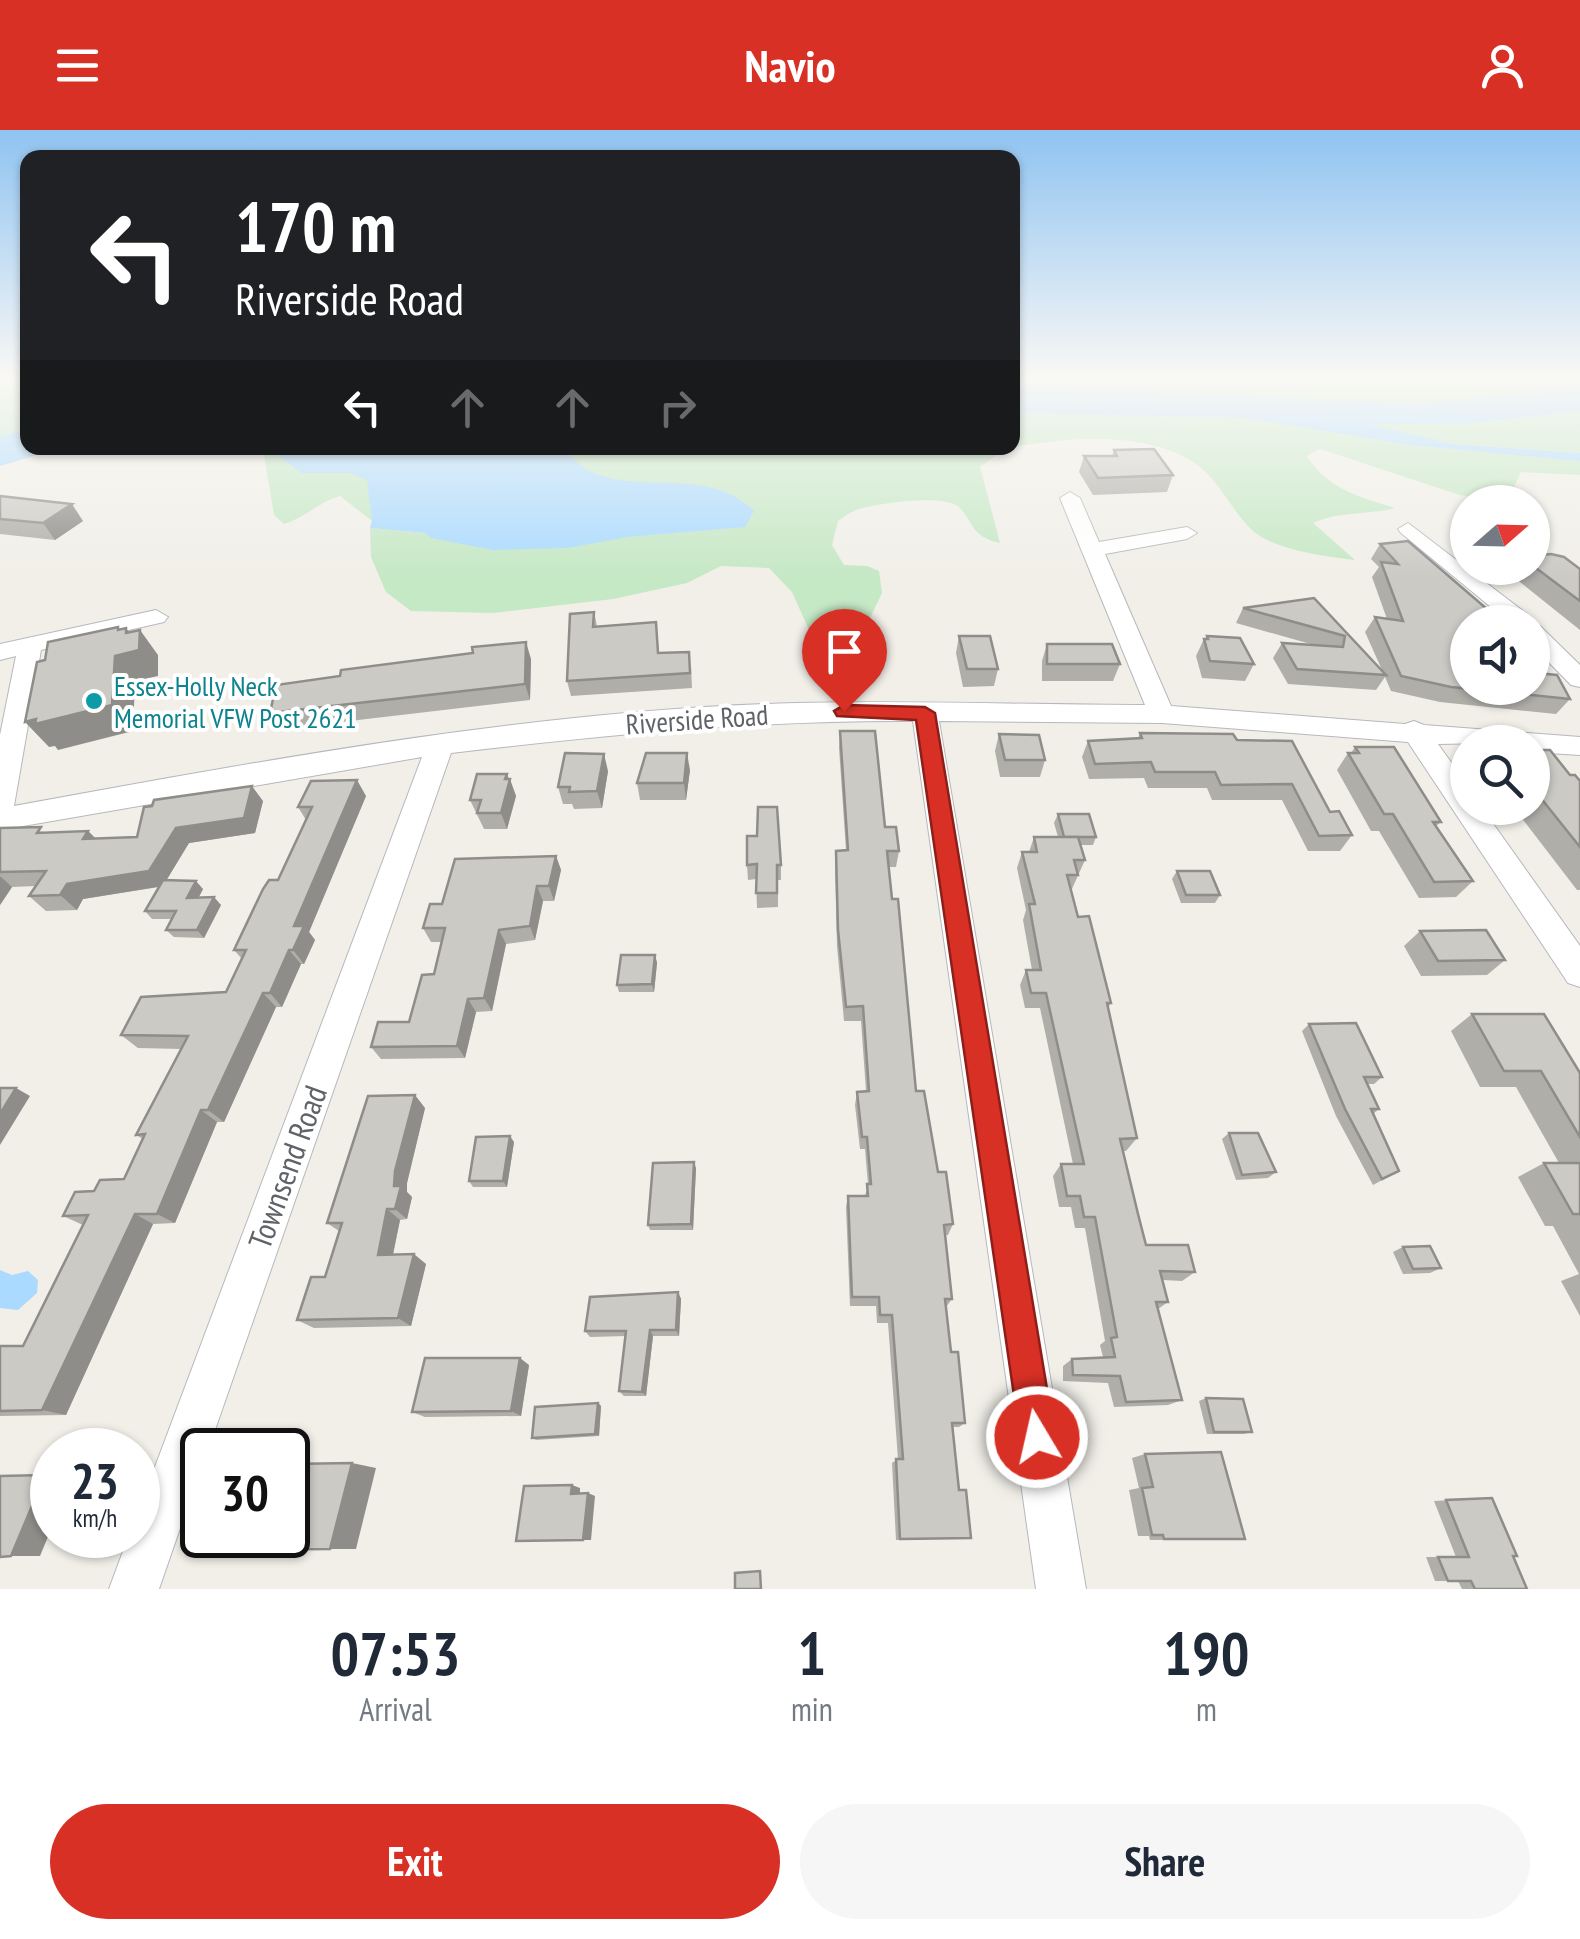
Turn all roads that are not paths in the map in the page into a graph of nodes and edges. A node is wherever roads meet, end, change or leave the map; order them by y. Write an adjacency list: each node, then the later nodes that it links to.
1 (1070, 498): 4 (street)
2 (1408, 529): 5 (street)
3 (1187, 533): 4 (street)
4 (1092, 550): 12 (street)
5 (1503, 605)
6 (156, 617): 7 (street)
7 (30, 645): 9 (street); 16 (street)
8 (1550, 649): 10 (street)
9 (0, 652)
10 (1580, 680)
11 (925, 713): 12 (street, Riverside Road); 14 (street, Riverside Road); 20 (street)
12 (1162, 714): 13 (street, Riverside Road)
13 (1414, 730): 15 (street, Riverside Road); 18 (street)
14 (440, 745): 17 (street, Riverside Road); 19 (street, Townsend Road)
15 (1580, 746)
16 (0, 806)
17 (0, 820)
18 (1580, 973)
19 (134, 1589)
20 (1061, 1589)

